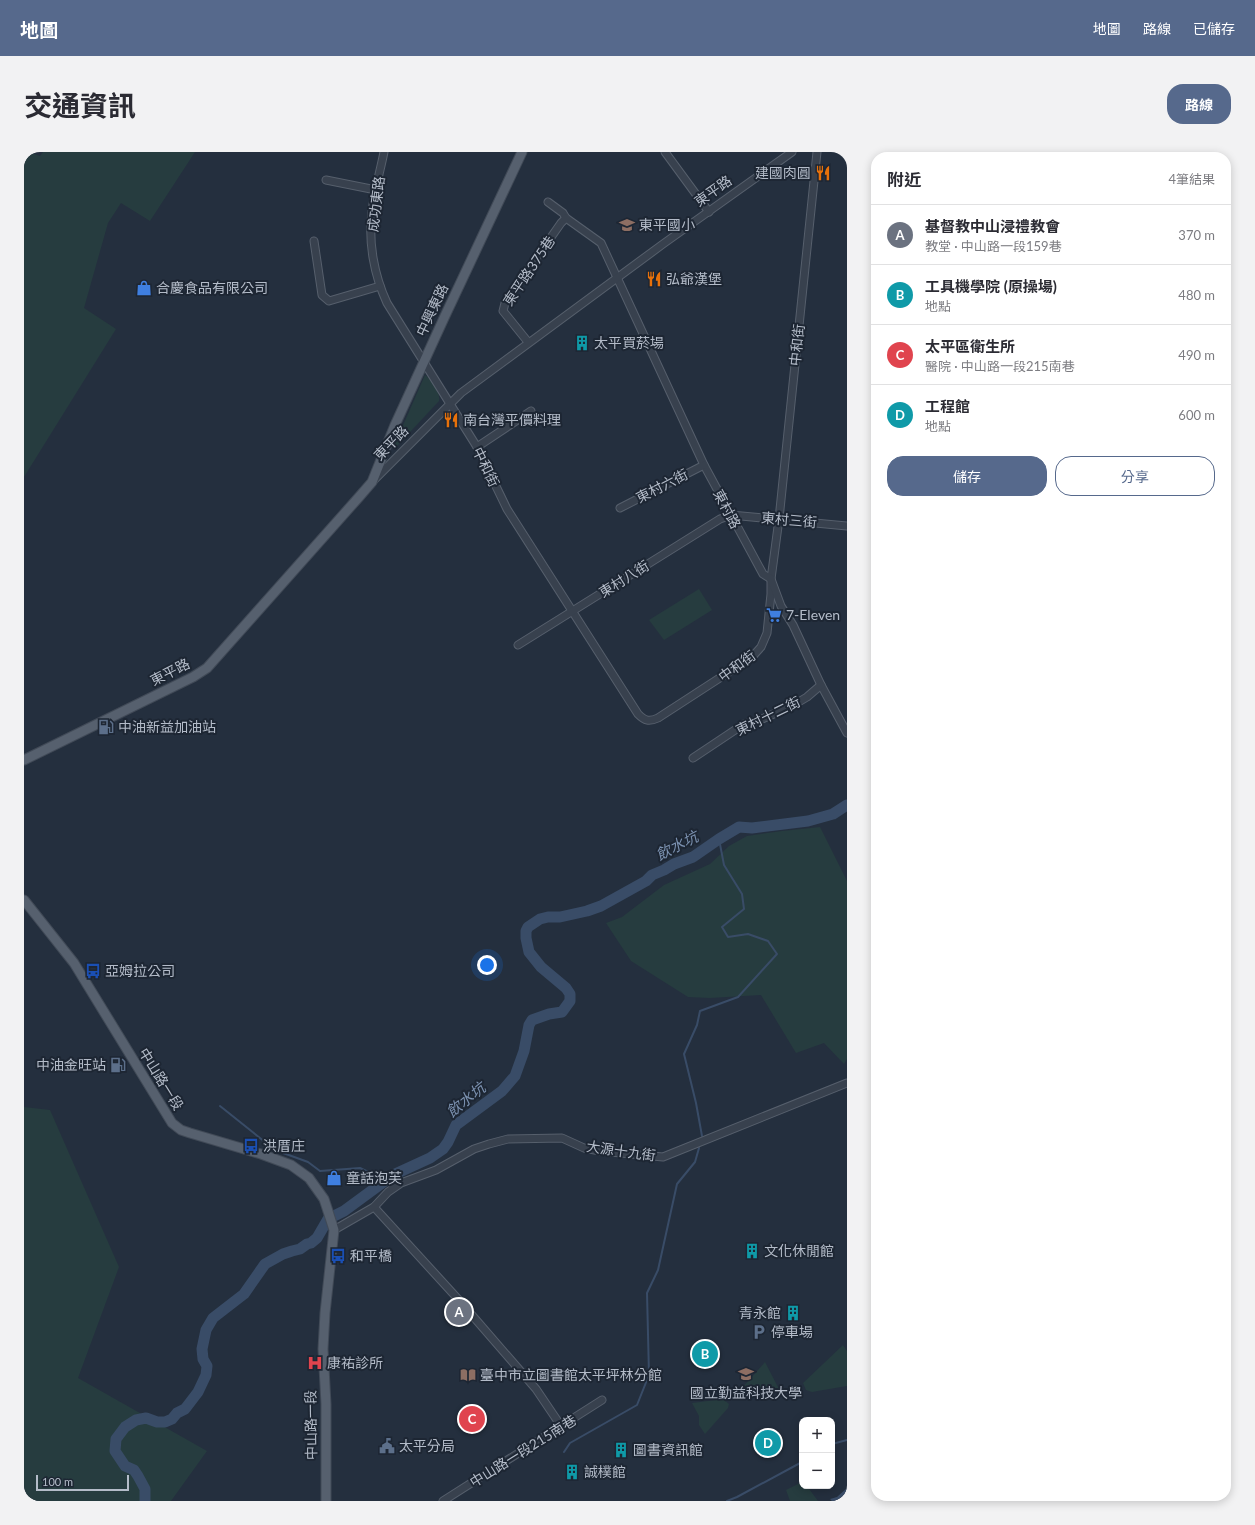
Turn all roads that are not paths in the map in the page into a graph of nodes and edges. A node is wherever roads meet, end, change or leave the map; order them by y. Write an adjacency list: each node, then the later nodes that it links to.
1 (384, 152): 7 (street, 成功東路)
2 (522, 152): 15 (main road, 中興東路)
3 (792, 152): 9 (street, 東平路)
4 (817, 152): 23 (street, 中和街)
5 (667, 153): 9 (street)
6 (326, 180): 7 (street)
7 (376, 190): 13 (street, 成功東路)
8 (548, 202): 10 (street)
9 (709, 212): 12 (street, 東平路)
10 (566, 218): 12 (street); 14 (street, 東平路375巷)
11 (314, 241): 13 (street)
12 (618, 277): 14 (street, 東平路); 19 (street, 東村路)
13 (380, 286): 15 (street, 成功東路)
14 (528, 342): 16 (street, 東平路)
15 (424, 361): 16 (street, 成功東路); 20 (main road, 中興東路)
16 (449, 404): 18 (street, 中和街); 20 (street, 東平路)
17 (531, 411): 18 (street)
18 (477, 447): 26 (street, 中和街)
19 (704, 465): 21 (street, 東村六街); 22 (street, 東村路)
20 (372, 482): 31 (main road, 東平路)
21 (620, 508)
22 (730, 515): 23 (street, 東村三街); 25 (street, 東村路); 26 (street, 東村八街)
23 (780, 519): 24 (street, 東村三街); 25 (street, 中和街)
24 (847, 526)
25 (771, 579): 26 (street, 中和街); 28 (street, 東村路)
26 (572, 611): 27 (street, 東村八街)
27 (518, 645)
28 (821, 686): 29 (street, 東村路); 30 (street, 東村十二街)
29 (847, 733)
30 (693, 758)
31 (24, 760)
32 (24, 900): 35 (main road, 中山路一段)
33 (847, 1083): 34 (street, 大源十九街)
34 (374, 1207): 35 (street, 大源十九街); 37 (street)
35 (334, 1230): 38 (main road, 中山路一段)
36 (602, 1400): 37 (street, 中山路一段215南巷)
37 (561, 1426): 39 (street, 中山路一段215南巷)
38 (326, 1501)
39 (443, 1501)

